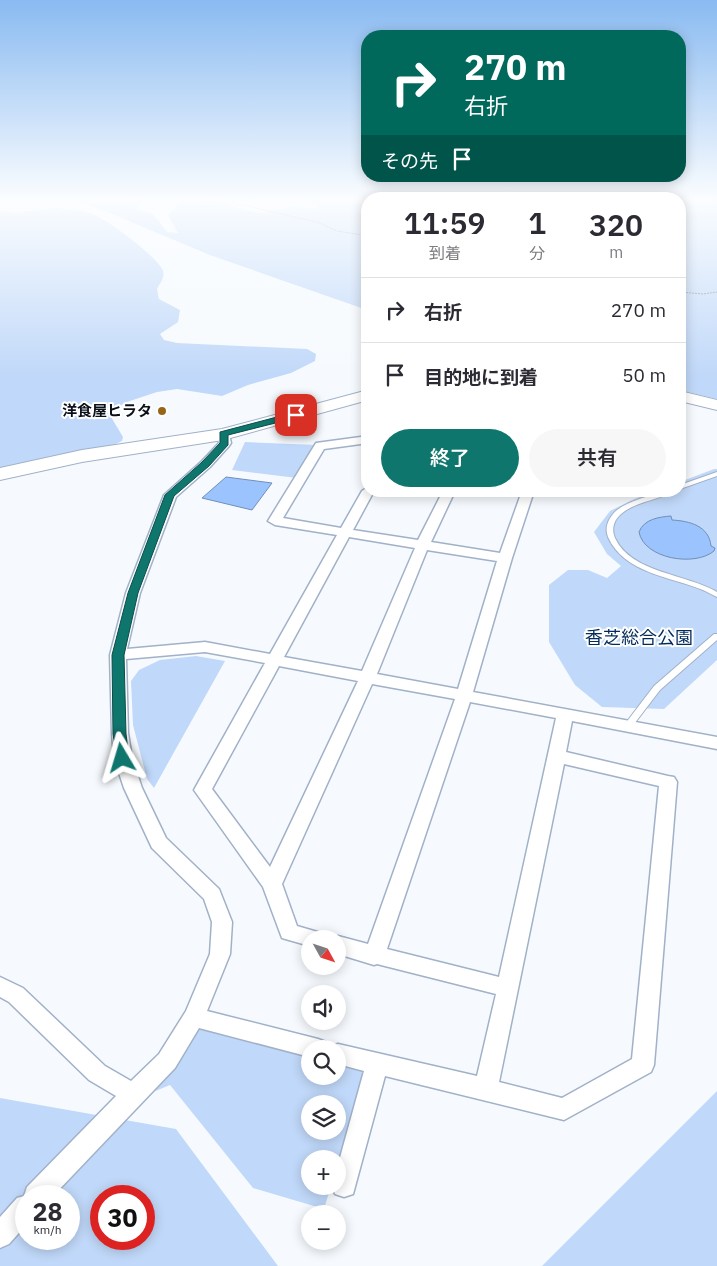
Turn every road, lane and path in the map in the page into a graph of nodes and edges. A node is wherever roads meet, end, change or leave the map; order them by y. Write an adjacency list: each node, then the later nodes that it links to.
1 (717, 292): 2 (path)
2 (686, 293)
3 (361, 397): 6 (highway)
4 (686, 397): 5 (highway)
5 (717, 405)
6 (224, 434): 8 (highway); 20 (street)
7 (361, 440): 15 (street)
8 (0, 474)
9 (717, 474): 10 (lane)
10 (686, 486)
11 (365, 497): 15 (street)
12 (446, 497): 16 (street)
13 (526, 497): 17 (street)
14 (655, 497): 18 (lane)
15 (346, 532): 16 (street); 21 (street)
16 (423, 544): 17 (street); 22 (street)
17 (505, 558): 23 (street)
18 (717, 595)
19 (717, 636): 25 (lane)
20 (118, 655): 21 (street); 34 (street)
21 (276, 661): 22 (street); 28 (street)
22 (367, 678): 23 (street); 28 (street)
23 (464, 696): 24 (street); 31 (street)
24 (565, 716): 25 (street); 27 (street)
25 (628, 726): 26 (street)
26 (717, 743)
27 (557, 756): 33 (street); 38 (street)
28 (272, 884): 29 (street)
29 (301, 935)
30 (346, 947): 31 (street)
31 (374, 956): 33 (street)
32 (0, 986): 39 (street)
33 (508, 988): 38 (street)
34 (194, 1017): 35 (street); 39 (street)
35 (301, 1045)
36 (346, 1056): 37 (street)
37 (377, 1064): 38 (street); 40 (street)
38 (486, 1089)
39 (133, 1094): 41 (street)
40 (346, 1178)
41 (46, 1185)
42 (15, 1219): 43 (street)
43 (0, 1235)

